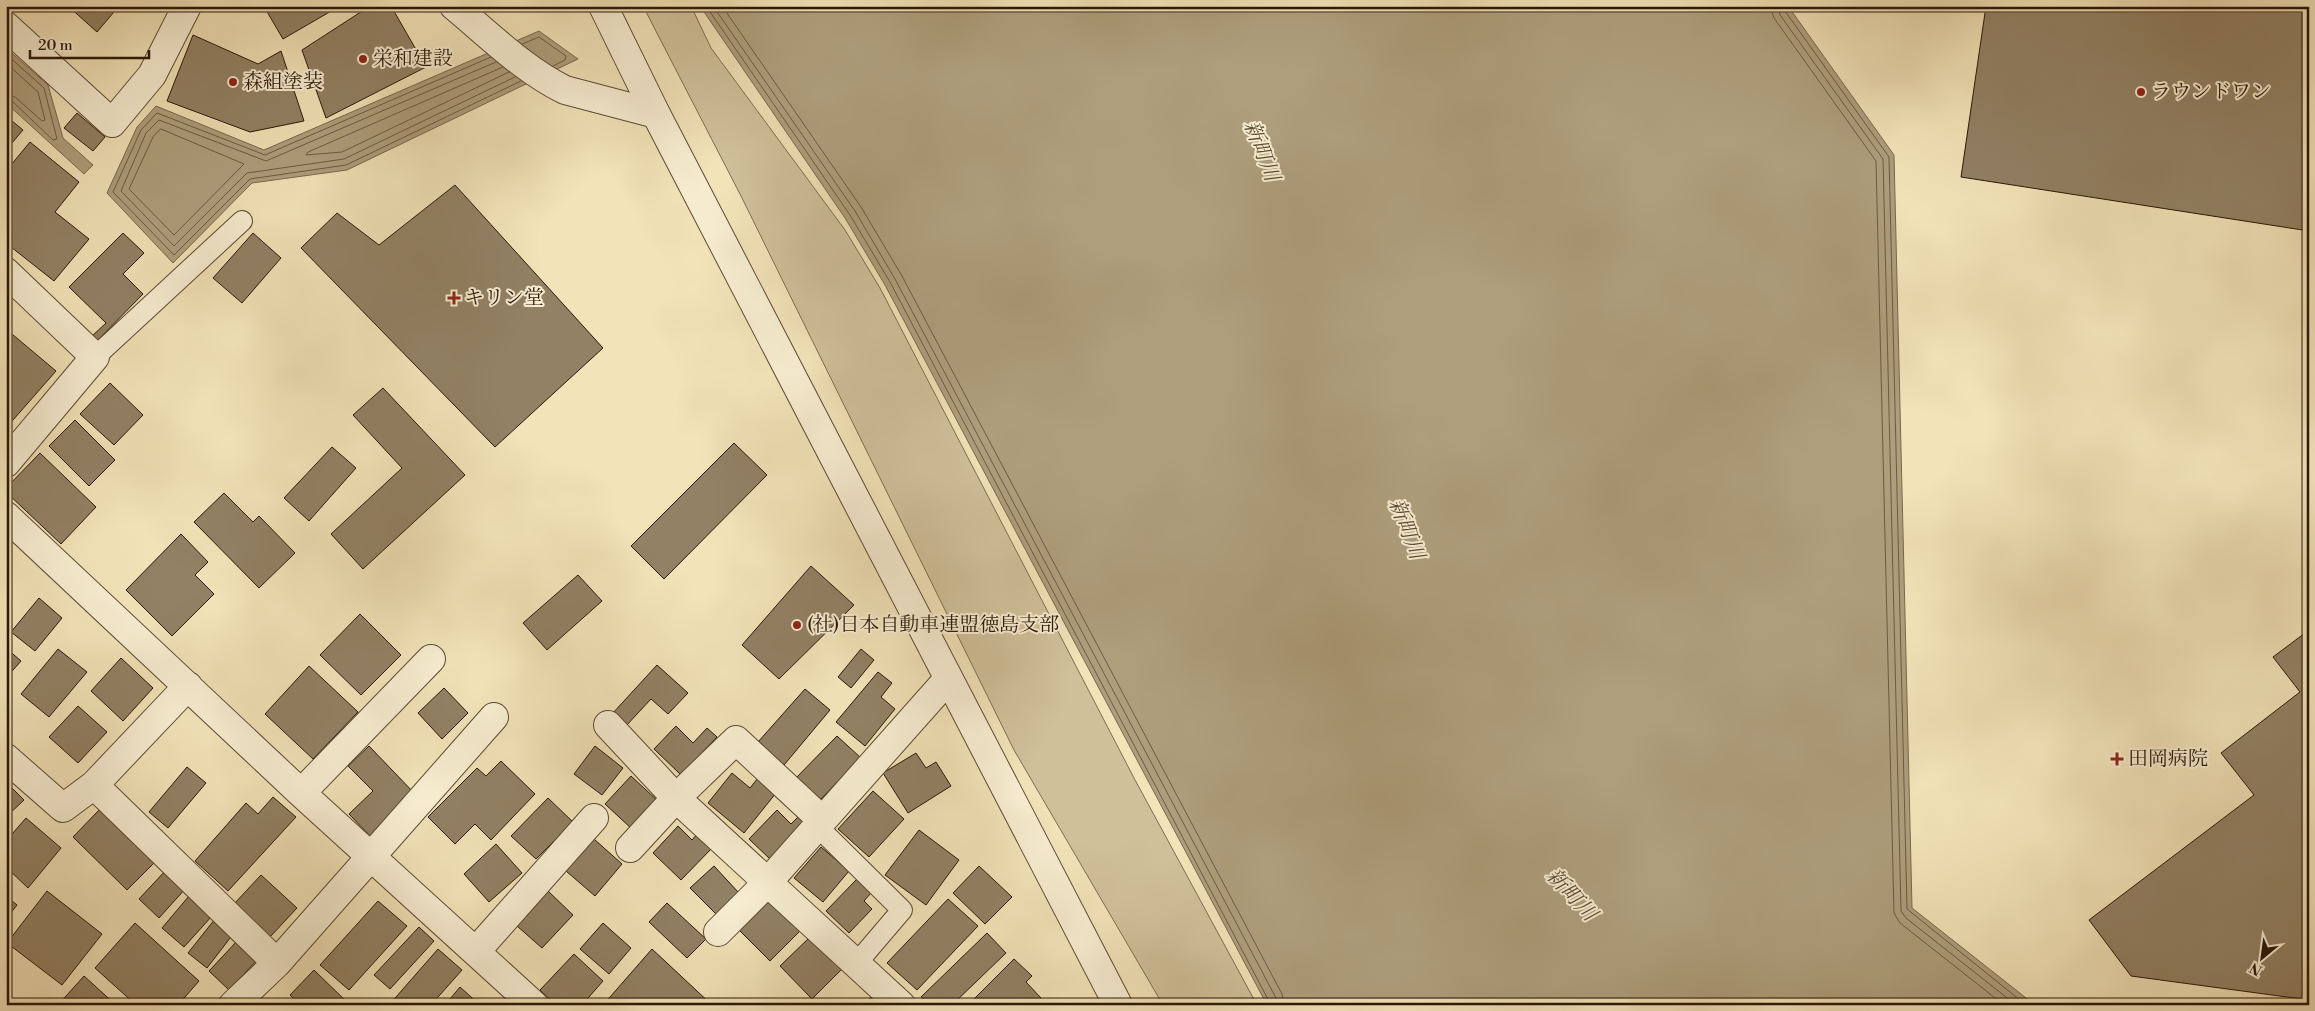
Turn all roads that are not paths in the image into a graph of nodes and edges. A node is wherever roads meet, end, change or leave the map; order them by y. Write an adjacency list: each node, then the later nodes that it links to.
1 (187, 6): 4 (street)
2 (454, 6): 5 (street)
3 (603, 6): 5 (street)
4 (6, 26)
5 (656, 114): 12 (street)
6 (242, 221): 8 (lane)
7 (6, 272): 8 (street)
8 (95, 356): 9 (street)
9 (6, 463)
10 (6, 516): 13 (street)
11 (431, 659): 18 (street)
12 (948, 679): 21 (street); 32 (street)
13 (188, 686): 17 (street); 18 (street)
14 (494, 717): 23 (street)
15 (608, 725): 19 (street)
16 (6, 758): 17 (street)
17 (94, 785): 27 (street)
18 (301, 793): 23 (street)
19 (676, 798): 21 (street); 22 (street); 24 (street)
20 (594, 818): 26 (street)
21 (819, 823): 24 (street); 28 (lane)
22 (630, 848)
23 (371, 856): 26 (street); 27 (street)
24 (767, 883): 25 (street); 28 (street)
25 (718, 932)
26 (476, 950): 30 (street)
27 (278, 963): 29 (street)
28 (856, 964): 31 (street)
29 (236, 1004)
30 (534, 1005)
31 (901, 1005)
32 (1118, 1005)

